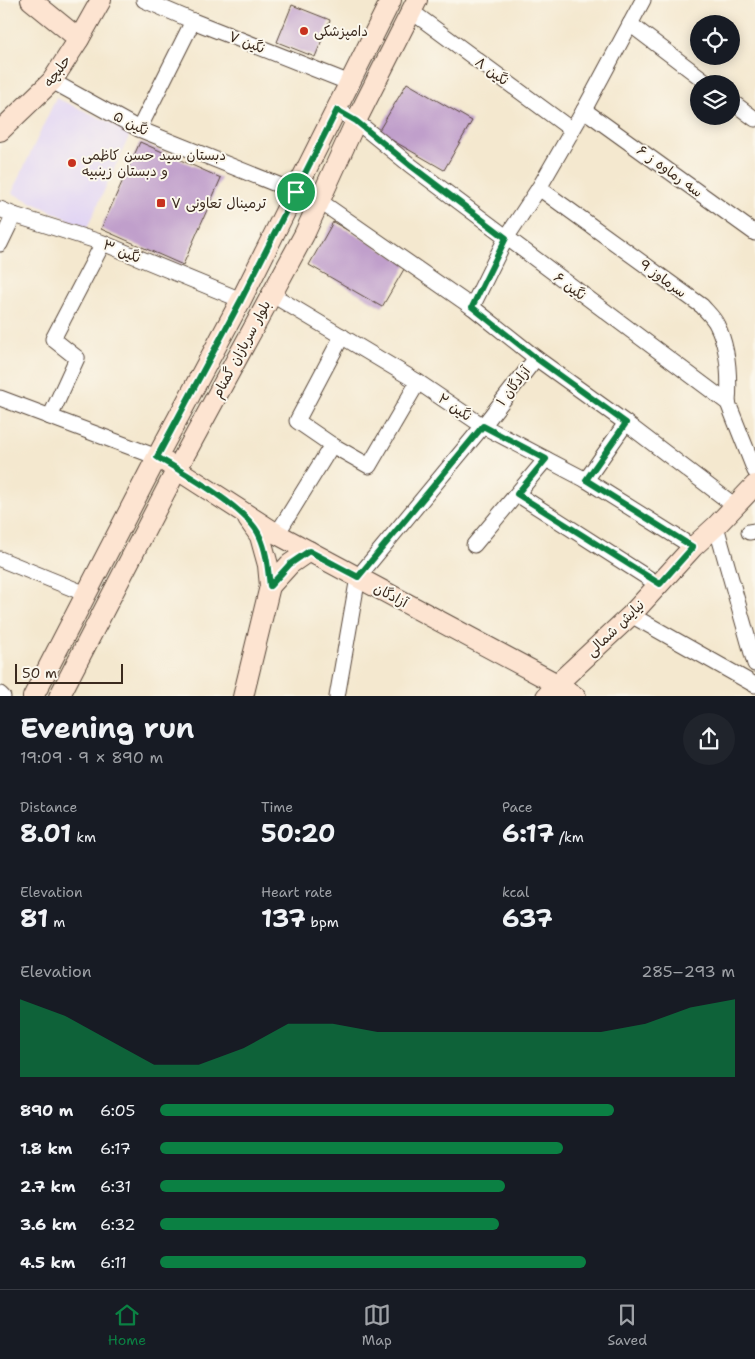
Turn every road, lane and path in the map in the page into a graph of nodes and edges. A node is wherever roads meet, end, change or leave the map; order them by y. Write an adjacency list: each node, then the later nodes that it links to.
1 (30, 0): 9 (main road)
2 (101, 0): 9 (main road, حلبچه)
3 (144, 0): 7 (street, نگین ۷)
4 (391, 0): 12 (main road, بلوار سربازان گمنام)
5 (643, 0): 8 (street)
6 (414, 6): 17 (main road, بلوار سربازان گمنام); 19 (street, نگین ۸)
7 (193, 21): 12 (street, نگین ۷); 18 (street)
8 (630, 24): 10 (street); 15 (street)
9 (79, 39): 11 (main road, حلبچه)
10 (697, 75)
11 (52, 81): 18 (street, نگین ۵); 20 (main road, حلبچه)
12 (350, 83): 14 (main road, بلوار سربازان گمنام)
13 (740, 108): 16 (street)
14 (337, 110): 17 (street, نگین ۶); 22 (main road, بلوار سربازان گمنام)
15 (584, 110): 19 (street); 26 (street, سه رماوه ز ۶)
16 (755, 119)
17 (356, 121): 23 (main road, بلوار سربازان گمنام); 27 (street, نگین ۶)
18 (139, 128): 22 (street, نگین ۵)
19 (572, 130): 21 (street)
20 (0, 131)
21 (540, 188): 27 (street); 37 (street, سرماوز 9)
22 (296, 192): 31 (main road, بلوار سربازان گمنام)
23 (318, 200): 30 (main road, بلوار سربازان گمنام); 32 (street)
24 (0, 209): 25 (street, نگین ۳)
25 (14, 215): 28 (street, نگین ۳); 29 (street)
26 (755, 233)
27 (506, 238): 32 (street); 37 (street, نگین ۶)
28 (103, 243): 31 (street, نگین ۳); 38 (street)
29 (0, 244)
30 (271, 294): 33 (street, نگین ۲); 44 (main road, بلوار سربازان گمنام)
31 (241, 300): 42 (main road, بلوار سربازان گمنام)
32 (472, 307): 34 (street)
33 (342, 336): 35 (street, نگین ۲); 41 (street)
34 (536, 358): 39 (street); 40 (street, آزادگان ۱)
35 (418, 382): 40 (street, نگین ۲); 41 (street)
36 (0, 398): 38 (street)
37 (728, 403): 45 (street)
38 (50, 416): 42 (street)
39 (626, 423): 46 (street); 49 (street)
40 (483, 426): 43 (street, نگین ۲); 57 (street, آزادگان ۱)
41 (332, 444): 52 (street)
42 (157, 457): 44 (main road, آزادگان); 60 (main road, بلوار سربازان گمنام)
43 (546, 459): 46 (street, نگین ۲); 48 (street)
44 (177, 469): 50 (main road, آزادگان); 68 (main road, بلوار سربازان گمنام)
45 (755, 471)
46 (586, 480): 54 (street, نگین ۲)
47 (755, 485): 49 (main road, نیایش شمالی)
48 (517, 494): 53 (street); 58 (street)
49 (735, 506): 51 (main road, نیایش شمالی)
50 (234, 507): 52 (main road, آزادگان); 59 (main road)
51 (716, 526): 54 (main road, نیایش شمالی); 62 (street)
52 (277, 534): 55 (main road, آزادگان)
53 (474, 545)
54 (693, 547): 58 (main road, نیایش شمالی)
55 (309, 551): 57 (main road, آزادگان); 59 (main road)
56 (0, 559): 60 (street)
57 (358, 577): 64 (main road, آزادگان); 70 (street)
58 (660, 584): 61 (main road, نیایش شمالی)
59 (270, 586): 69 (main road)
60 (86, 594): 67 (main road, بلوار سربازان گمنام)
61 (631, 615): 63 (street); 64 (main road, نیایش شمالی)
62 (755, 664)
63 (755, 685)
64 (552, 690): 71 (main road, آزادگان)
65 (0, 694): 66 (street)
66 (3, 696)
67 (33, 696)
68 (59, 696)
69 (245, 696)
70 (336, 696)
71 (576, 696)

